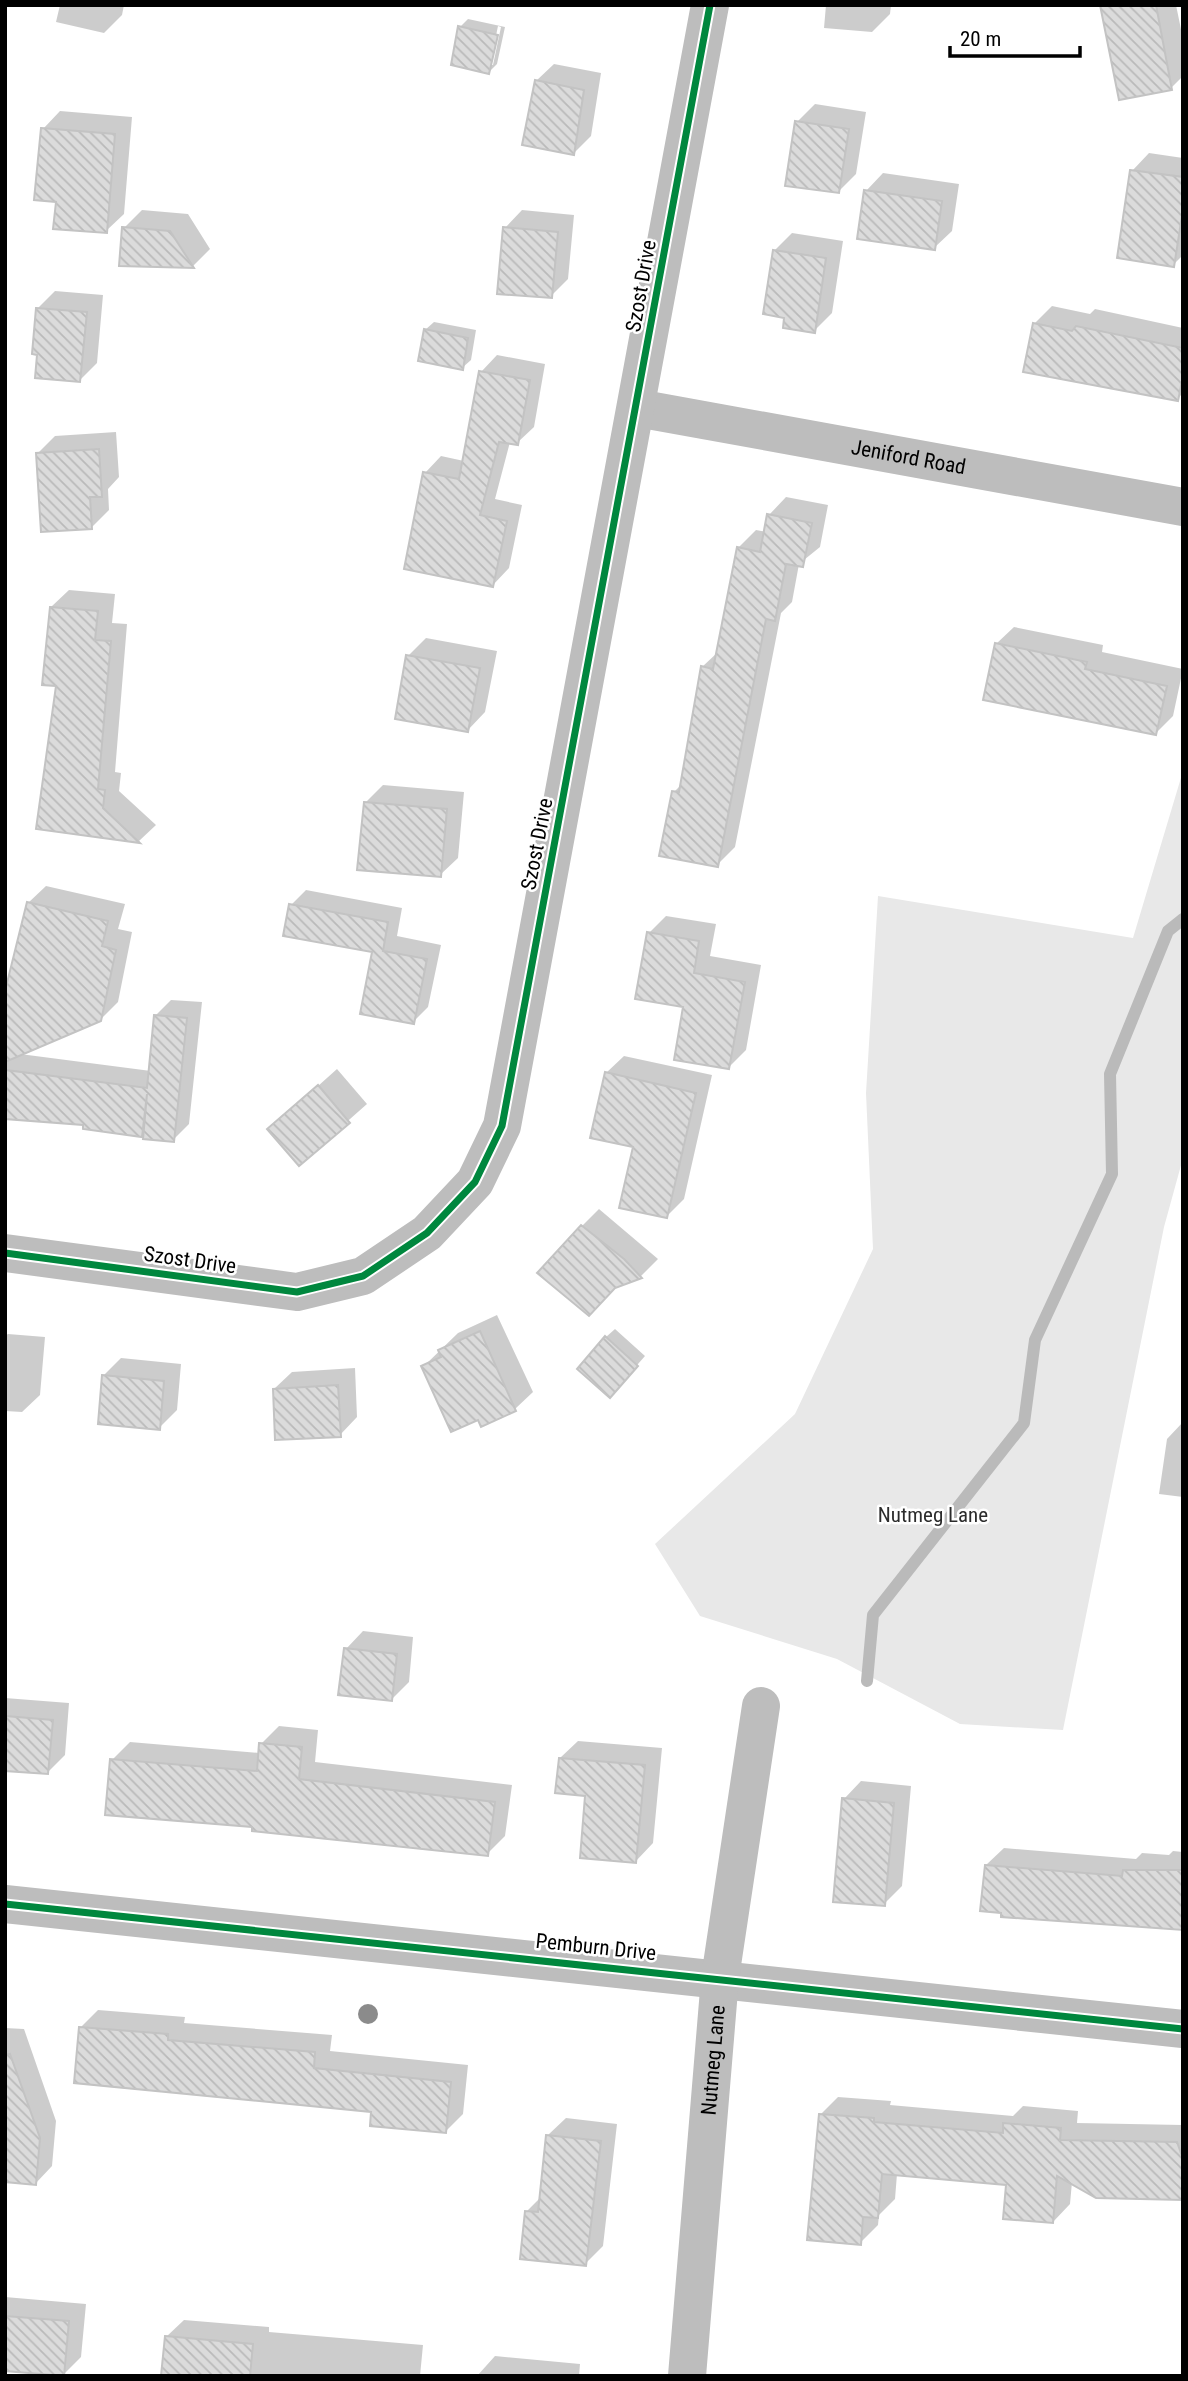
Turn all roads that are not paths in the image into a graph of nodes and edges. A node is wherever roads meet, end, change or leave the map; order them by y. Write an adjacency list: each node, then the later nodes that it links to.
1 (710, 5): 2 (street, Szost Drive)
2 (637, 408): 3 (street, Jeniford Road); 4 (street, Szost Drive)
3 (1183, 507)
4 (5, 1253)
5 (761, 1706): 7 (street, Nutmeg Lane)
6 (5, 1904): 7 (street, Pemburn Drive)
7 (720, 1978): 8 (street, Pemburn Drive); 9 (street, Nutmeg Lane)
8 (1183, 2029)
9 (687, 2376)

